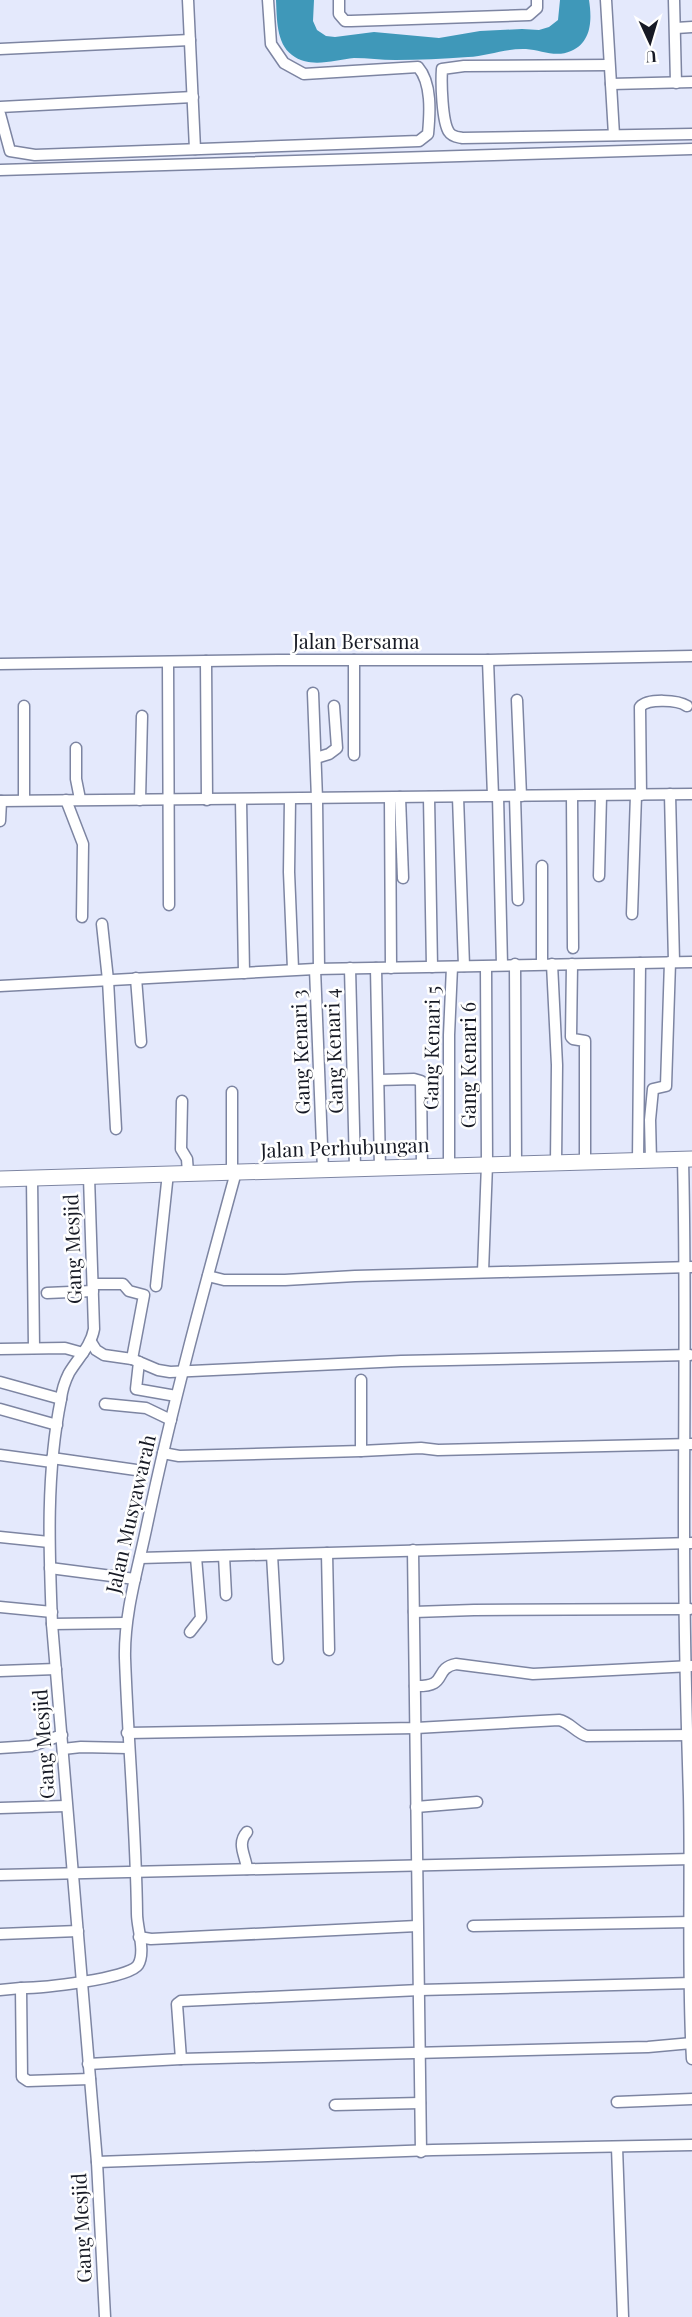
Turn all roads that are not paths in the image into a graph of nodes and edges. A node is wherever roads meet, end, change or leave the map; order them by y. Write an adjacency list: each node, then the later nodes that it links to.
1 (188, 0): 9 (street)
2 (268, 0): 20 (street)
3 (339, 0): 4 (street)
4 (537, 0)
5 (606, 0): 11 (street)
6 (674, 0): 8 (street)
7 (692, 27): 8 (street)
8 (676, 28): 12 (street)
9 (190, 40): 10 (street); 15 (street)
10 (0, 49)
11 (609, 65): 14 (street); 19 (street)
12 (676, 82): 13 (street); 14 (street)
13 (692, 82)
14 (611, 84): 19 (street)
15 (193, 97): 16 (street); 20 (street)
16 (0, 107)
17 (0, 114): 20 (street)
18 (692, 134): 19 (street)
19 (614, 135)
20 (195, 149)
21 (692, 149): 22 (street)
22 (0, 170)
23 (692, 656): 25 (street, Jalan Bersama)
24 (354, 660): 25 (street, Jalan Bersama); 26 (street, Jalan Bersama); 36 (street)
25 (488, 660): 41 (street)
26 (206, 661): 27 (street, Jalan Bersama); 54 (street)
27 (168, 662): 28 (street, Jalan Bersama); 53 (street)
28 (0, 664)
29 (313, 693): 37 (street, Gang Kenari 3)
30 (517, 700): 42 (street)
31 (24, 706): 50 (street)
32 (334, 706): 37 (street)
33 (687, 706): 40 (street)
34 (142, 716): 52 (street)
35 (76, 748): 51 (street)
36 (354, 754)
37 (316, 758): 49 (street, Gang Kenari 3)
38 (670, 794): 39 (street); 40 (street); 67 (street)
39 (692, 794)
40 (639, 795): 44 (street); 63 (street)
41 (495, 796): 42 (street); 47 (street); 73 (street)
42 (518, 796): 43 (street); 61 (street)
43 (572, 796): 44 (street); 66 (street)
44 (601, 796): 59 (street)
45 (395, 797): 46 (street); 49 (street); 60 (street); 80 (street)
46 (429, 797): 47 (street); 75 (street)
47 (458, 797): 74 (street)
48 (290, 799): 49 (street); 55 (street); 81 (street)
49 (317, 799): 82 (street, Gang Kenari 3)
50 (24, 800): 51 (street); 56 (street)
51 (74, 800): 52 (street); 64 (street)
52 (140, 800): 53 (street)
53 (168, 800): 54 (street); 62 (street)
54 (207, 800): 55 (street)
55 (241, 800): 83 (street)
56 (0, 801): 57 (street)
57 (0, 822)
58 (542, 866): 71 (street)
59 (599, 876)
60 (404, 878)
61 (518, 900)
62 (169, 905)
63 (632, 914)
64 (82, 917)
65 (102, 924): 85 (street)
66 (573, 948)
67 (672, 962): 68 (street); 69 (street); 93 (street)
68 (692, 962)
69 (640, 963): 72 (street); 93 (street)
70 (515, 964): 71 (street); 73 (street); 97 (street)
71 (547, 964): 72 (street); 95 (street)
72 (573, 964): 94 (street)
73 (502, 965): 77 (street)
74 (464, 966): 76 (street); 77 (street)
75 (432, 967): 76 (street); 80 (street)
76 (452, 967): 98 (street, Gang Kenari 5)
77 (486, 967): 96 (street, Gang Kenari 6)
78 (350, 968): 79 (street); 82 (street); 100 (street, Gang Kenari 4)
79 (376, 968): 80 (street); 88 (street)
80 (391, 968)
81 (293, 969): 82 (street); 83 (street)
82 (317, 969): 102 (street, Gang Kenari 3)
83 (244, 973): 84 (street)
84 (144, 978): 85 (street); 87 (street)
85 (108, 980): 86 (street); 91 (street)
86 (0, 986)
87 (141, 1042)
88 (379, 1080): 99 (street); 101 (street)
89 (232, 1092): 105 (street, Jalan Musyawarah)
90 (182, 1101): 104 (street)
91 (116, 1129)
92 (687, 1160): 93 (main road, Jalan Perhubungan); 109 (street)
93 (644, 1161): 94 (main road, Jalan Perhubungan)
94 (585, 1162): 95 (main road, Jalan Perhubungan)
95 (556, 1163): 97 (main road, Jalan Perhubungan)
96 (487, 1164): 97 (main road, Jalan Perhubungan); 98 (main road, Jalan Perhubungan); 110 (street, Gang Kenari 6)
97 (516, 1164)
98 (449, 1165): 99 (main road, Jalan Perhubungan)
99 (422, 1166): 101 (main road, Jalan Perhubungan)
100 (355, 1168): 101 (main road, Jalan Perhubungan); 102 (main road, Jalan Perhubungan)
101 (380, 1168)
102 (323, 1170): 105 (main road, Jalan Perhubungan)
103 (168, 1173): 104 (main road, Jalan Perhubungan); 106 (main road, Jalan Perhubungan); 112 (street)
104 (188, 1173): 105 (main road, Jalan Perhubungan)
105 (234, 1173): 111 (street, Jalan Musyawarah)
106 (89, 1177): 107 (main road, Jalan Perhubungan); 113 (street, Gang Mesjid)
107 (32, 1178): 108 (main road, Jalan Perhubungan); 117 (street)
108 (0, 1179)
109 (689, 1267): 110 (street); 119 (street)
110 (483, 1272): 111 (street)
111 (208, 1276): 121 (street, Jalan Musyawarah)
112 (156, 1286)
113 (93, 1288): 114 (street); 115 (street, Gang Mesjid); 120 (street)
114 (47, 1293)
115 (91, 1342): 118 (street, Gang Mesjid); 120 (street)
116 (0, 1348): 117 (street)
117 (34, 1348): 118 (street)
118 (83, 1353): 125 (street, Gang Mesjid)
119 (688, 1355): 121 (street); 130 (street)
120 (136, 1361): 121 (street); 124 (street)
121 (182, 1372): 124 (street, Jalan Musyawarah)
122 (361, 1380): 131 (street)
123 (0, 1382): 125 (street)
124 (176, 1396): 128 (street, Jalan Musyawarah)
125 (61, 1398): 129 (street, Gang Mesjid)
126 (105, 1404): 128 (street)
127 (0, 1409): 129 (street)
128 (171, 1420): 132 (street, Jalan Musyawarah)
129 (57, 1425): 134 (street, Gang Mesjid)
130 (688, 1444): 131 (street); 138 (street)
131 (361, 1451): 132 (street)
132 (163, 1453): 144 (street, Jalan Musyawarah)
133 (0, 1455): 134 (street)
134 (52, 1460): 135 (street); 137 (street, Gang Mesjid)
135 (143, 1471)
136 (0, 1537): 137 (street)
137 (49, 1542): 145 (street, Gang Mesjid)
138 (688, 1543): 139 (street); 149 (street)
139 (413, 1550): 140 (street); 151 (street)
140 (327, 1553): 141 (street); 155 (street)
141 (272, 1555): 142 (street); 156 (street)
142 (224, 1556): 143 (street); 147 (street)
143 (196, 1557): 144 (street); 154 (street)
144 (140, 1558): 146 (street, Jalan Musyawarah)
145 (50, 1568): 146 (street); 150 (street, Gang Mesjid)
146 (135, 1579): 152 (street, Jalan Musyawarah)
147 (226, 1595)
148 (0, 1607): 150 (street)
149 (688, 1609): 151 (street); 157 (street)
150 (52, 1611): 153 (street, Gang Mesjid)
151 (414, 1612): 160 (street)
152 (125, 1623): 153 (street); 162 (street, Jalan Musyawarah)
153 (52, 1624): 158 (street, Gang Mesjid)
154 (190, 1632)
155 (329, 1650)
156 (278, 1659)
157 (689, 1666): 160 (street); 164 (street)
158 (56, 1669): 159 (street); 163 (street, Gang Mesjid)
159 (0, 1671)
160 (415, 1686): 161 (street)
161 (416, 1728): 162 (street); 164 (street); 171 (street)
162 (127, 1733): 166 (street, Jalan Musyawarah)
163 (62, 1735): 165 (street); 167 (street, Gang Mesjid)
164 (689, 1736): 168 (street)
165 (0, 1748)
166 (128, 1748): 167 (street); 177 (street, Jalan Musyawarah)
167 (63, 1749): 170 (street, Gang Mesjid)
168 (690, 1796): 174 (street)
169 (477, 1802): 171 (street)
170 (66, 1806): 172 (street); 178 (street, Gang Mesjid)
171 (416, 1807): 175 (street)
172 (0, 1808)
173 (248, 1832): 176 (street)
174 (690, 1859): 175 (street); 180 (street)
175 (417, 1866): 176 (street); 181 (street)
176 (247, 1869): 177 (street)
177 (136, 1872): 178 (street); 185 (street, Jalan Musyawarah)
178 (73, 1873): 179 (street); 183 (street, Gang Mesjid)
179 (0, 1875)
180 (691, 1922): 182 (street); 187 (street)
181 (417, 1926): 185 (street); 190 (street)
182 (473, 1926)
183 (78, 1931): 184 (street); 186 (street, Gang Mesjid)
184 (0, 1934)
185 (139, 1937): 186 (street, Jalan Musyawarah)
186 (82, 1983): 188 (street, Jalan Musyawarah); 195 (street, Gang Mesjid)
187 (691, 1983): 190 (street); 191 (street)
188 (21, 1988): 189 (street, Jalan Musyawarah); 196 (street)
189 (0, 1989)
190 (420, 1990): 192 (street); 193 (street)
191 (692, 2043): 192 (street); 194 (street)
192 (421, 2054): 193 (street); 199 (street)
193 (181, 2059): 195 (street)
194 (692, 2059)
195 (88, 2064): 196 (street, Gang Mesjid)
196 (90, 2079): 204 (street, Gang Mesjid)
197 (692, 2099): 198 (street)
198 (617, 2102)
199 (420, 2103): 200 (street); 203 (street)
200 (335, 2105)
201 (692, 2145): 202 (street)
202 (617, 2147): 203 (street); 206 (street)
203 (421, 2152): 204 (street)
204 (97, 2162): 205 (street, Gang Mesjid)
205 (105, 2317)
206 (623, 2317)

